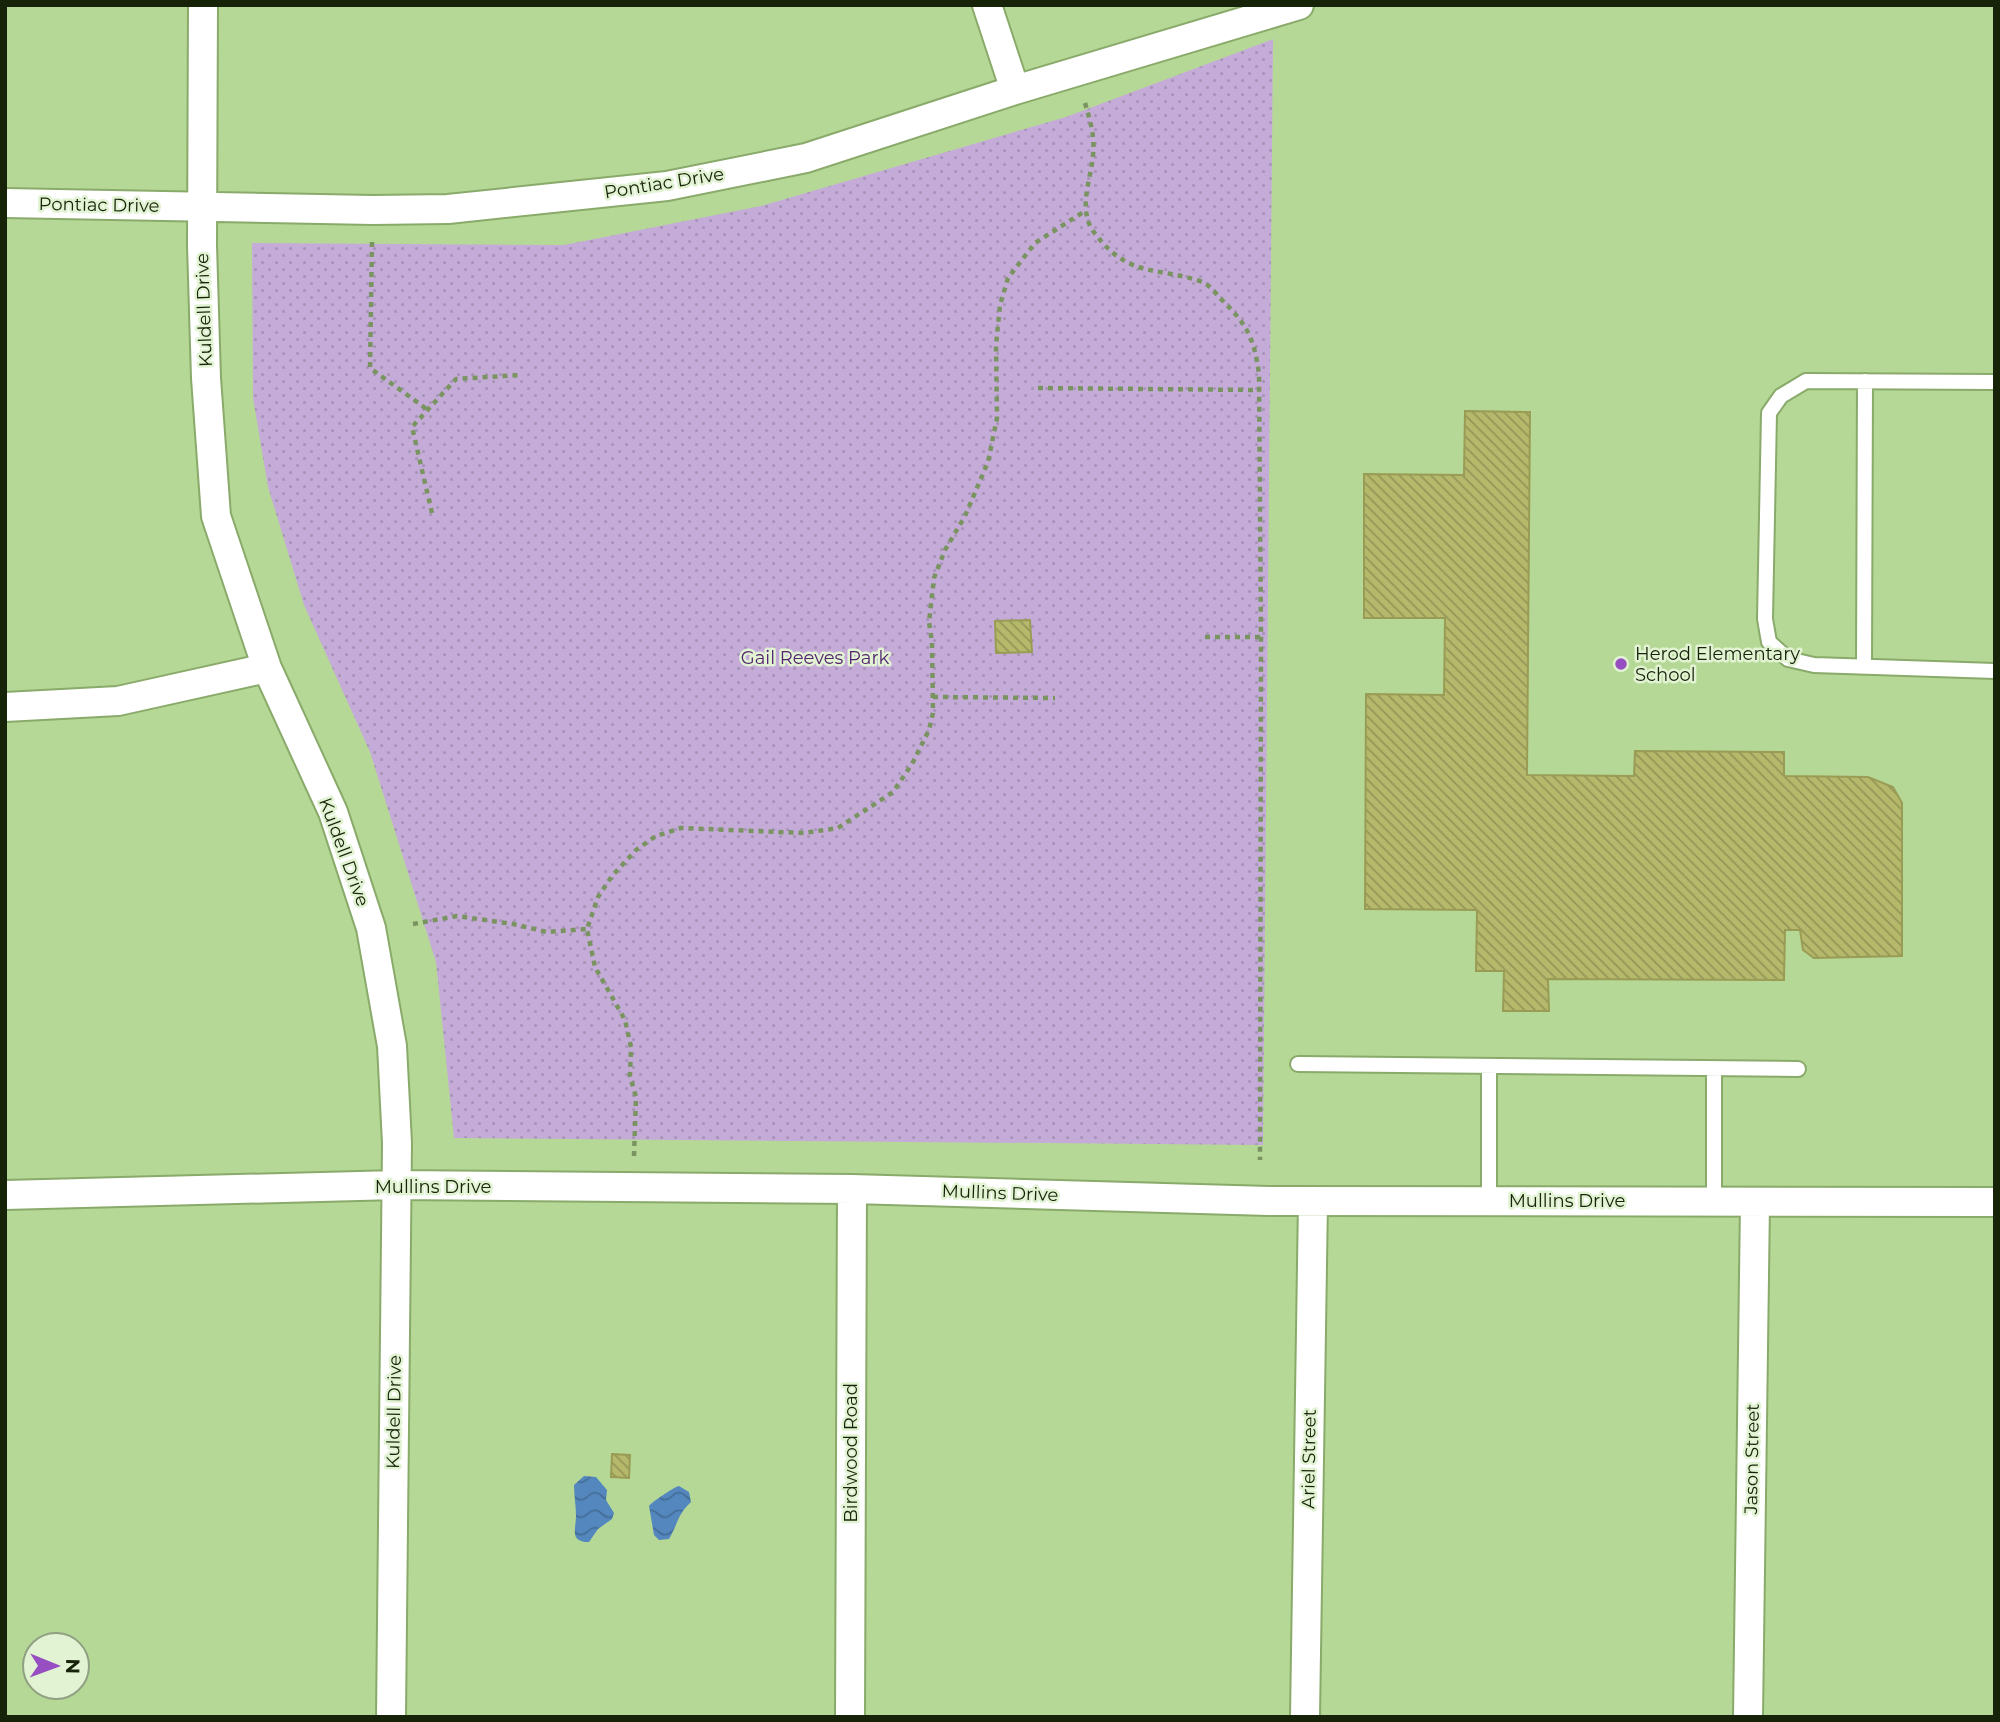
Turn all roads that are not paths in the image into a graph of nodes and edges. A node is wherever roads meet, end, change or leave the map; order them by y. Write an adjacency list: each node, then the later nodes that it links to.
1 (203, 5): 6 (street, Kuldell Drive)
2 (987, 5): 4 (street)
3 (1300, 5): 4 (street, Pontiac Drive)
4 (1015, 90): 6 (street, Pontiac Drive)
5 (5, 203): 6 (street, Pontiac Drive)
6 (202, 206): 10 (street, Kuldell Drive)
7 (1865, 381): 8 (lane); 9 (lane); 9 (lane)
8 (1995, 382)
9 (1864, 667): 11 (lane)
10 (267, 668): 12 (street); 17 (street, Kuldell Drive)
11 (1995, 671)
12 (5, 707)
13 (1298, 1064): 14 (lane)
14 (1489, 1066): 15 (lane); 21 (lane)
15 (1714, 1069): 16 (lane); 22 (lane)
16 (1798, 1069)
17 (397, 1185): 18 (street, Mullins Drive); 19 (street, Mullins Drive); 25 (street, Kuldell Drive)
18 (852, 1189): 20 (street, Mullins Drive); 26 (street, Birdwood Road)
19 (5, 1195)
20 (1313, 1201): 21 (street, Mullins Drive); 27 (street, Ariel Street)
21 (1489, 1201): 22 (street, Mullins Drive)
22 (1714, 1202): 23 (street, Mullins Drive)
23 (1755, 1202): 24 (street, Mullins Drive); 28 (street, Jason Street)
24 (1995, 1202)
25 (391, 1717)
26 (850, 1717)
27 (1305, 1717)
28 (1748, 1717)

